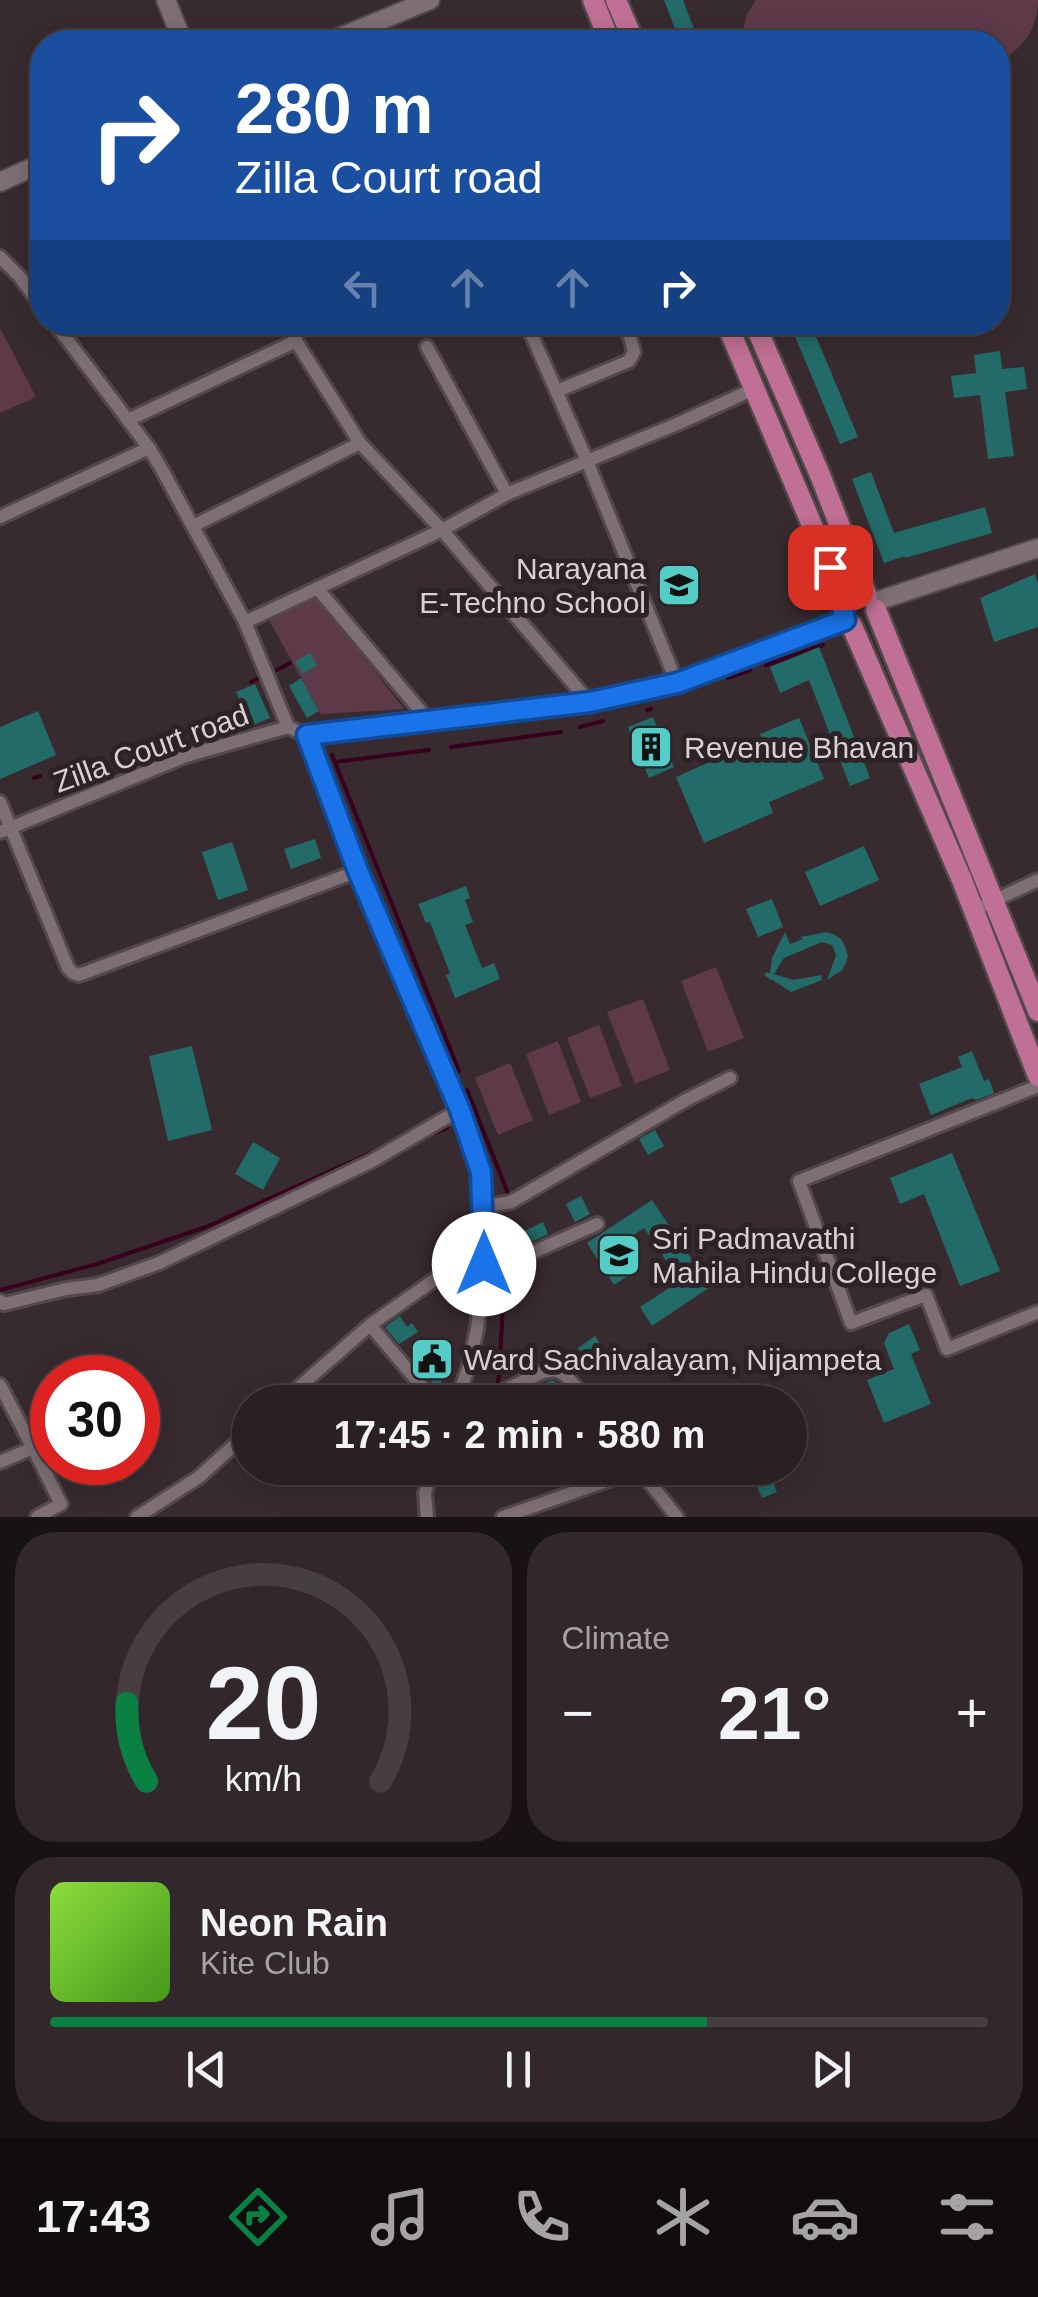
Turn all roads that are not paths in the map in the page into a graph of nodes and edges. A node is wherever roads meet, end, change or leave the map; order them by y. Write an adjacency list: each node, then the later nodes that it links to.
1 (166, 0): 5 (street)
2 (430, 0): 6 (street)
3 (593, 0): 7 (main road)
4 (616, 0): 8 (main road)
5 (178, 30)
6 (357, 30)
7 (605, 30)
8 (629, 30)
9 (30, 169): 10 (street)
10 (0, 182)
11 (0, 257): 12 (street)
12 (30, 292)
13 (64, 335): 23 (street)
14 (294, 335): 19 (street)
15 (532, 335): 22 (street)
16 (629, 335): 22 (street)
17 (731, 335): 21 (main road)
18 (760, 335): 33 (main road)
19 (296, 341): 23 (street); 24 (street)
20 (427, 346): 27 (street)
21 (754, 389): 26 (street); 34 (main road)
22 (557, 391): 26 (street)
23 (128, 420): 25 (street)
24 (360, 442): 29 (street); 30 (street)
25 (150, 448): 28 (street); 29 (street)
26 (587, 460): 27 (street); 36 (street)
27 (507, 494): 30 (street)
28 (0, 517)
29 (193, 526): 35 (street)
30 (442, 530): 32 (street); 37 (street)
31 (1038, 548): 33 (street)
32 (317, 588): 35 (street); 38 (street)
33 (873, 603): 34 (main road); 34 (main road); 45 (main road)
34 (847, 616): 36 (street, Zilla Court road); 46 (main road)
35 (244, 622): 39 (street)
36 (677, 683): 37 (street, Zilla Court road)
37 (590, 702): 38 (street, Zilla Court road)
38 (429, 721): 40 (street, Zilla Court road)
39 (288, 727): 40 (street, Zilla Court road); 42 (street, Zilla Court road)
40 (307, 735): 43 (street)
41 (0, 802): 42 (street)
42 (6, 829): 43 (street)
43 (358, 871): 51 (street)
44 (1038, 880): 45 (street)
45 (995, 900): 46 (street); 47 (main road)
46 (974, 910): 48 (main road)
47 (1038, 1011)
48 (1038, 1076)
49 (730, 1078): 52 (street)
50 (1038, 1086): 57 (street)
51 (460, 1110): 52 (street); 56 (street)
52 (484, 1207): 54 (street)
53 (597, 1224): 55 (street)
54 (484, 1242): 55 (street); 58 (street)
55 (484, 1264): 61 (street)
56 (0, 1301)
57 (1038, 1312)
58 (370, 1325): 59 (street); 60 (street)
59 (301, 1385)
60 (421, 1385)
61 (462, 1385)
62 (515, 1385): 63 (street)
63 (574, 1385)
64 (0, 1386): 65 (street)
65 (30, 1442)
66 (232, 1447): 76 (street)
67 (30, 1449): 68 (street)
68 (0, 1462)
69 (52, 1485): 73 (street)
70 (428, 1485): 77 (street)
71 (592, 1485): 78 (street)
72 (653, 1485): 74 (street)
73 (64, 1510): 75 (street)
74 (674, 1512): 79 (street)
75 (36, 1517)
76 (136, 1517)
77 (427, 1517)
78 (503, 1517)
79 (654, 1517)

